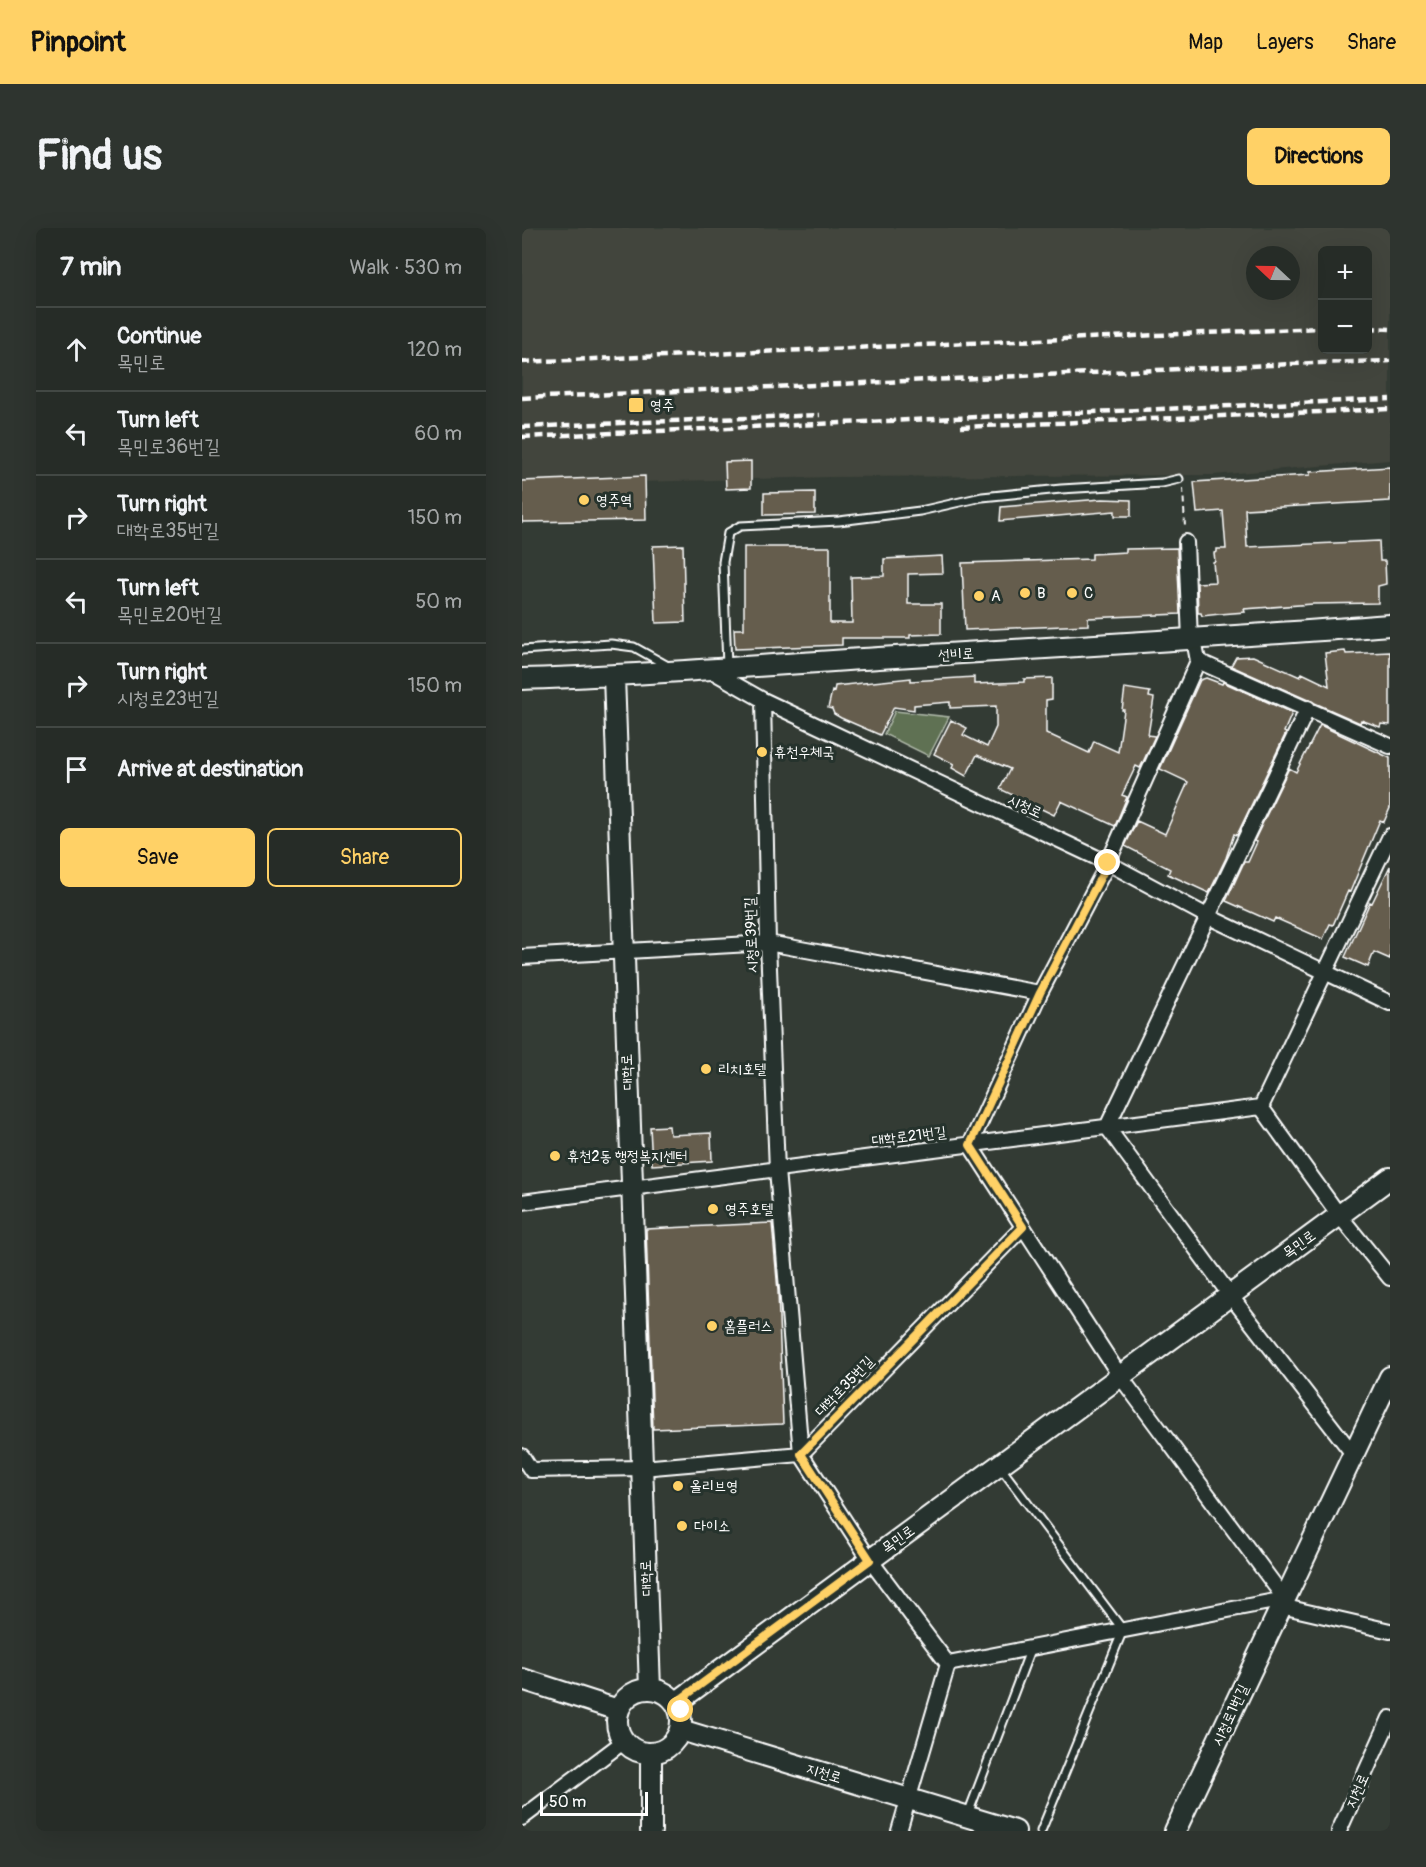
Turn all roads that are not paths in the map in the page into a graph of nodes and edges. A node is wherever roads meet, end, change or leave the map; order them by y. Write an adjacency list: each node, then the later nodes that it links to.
1 (1179, 479): 7 (lane)
2 (1186, 542): 4 (street)
3 (1390, 625): 4 (main road, 선비로)
4 (1192, 640): 6 (street); 7 (main road, 선비로)
5 (522, 650): 8 (lane)
6 (1198, 661): 12 (street); 15 (street)
7 (718, 669): 8 (main road, 선비로); 11 (street, 시청로)
8 (678, 672): 9 (main road, 선비로)
9 (614, 676): 10 (main road, 선비로); 18 (main road, 대학로)
10 (522, 679)
11 (763, 699): 15 (street, 시청로); 17 (street, 시청로39번길)
12 (1308, 708): 13 (street); 16 (street)
13 (1390, 746)
14 (1390, 836): 20 (street)
15 (1108, 863): 16 (street, 시청로); 21 (street)
16 (1207, 916): 20 (street, 시청로); 24 (street)
17 (768, 943): 18 (street); 21 (street); 26 (street, 시청로39번길)
18 (623, 950): 19 (street); 28 (main road, 대학로)
19 (522, 957)
20 (1326, 973): 22 (street, 시청로); 23 (street)
21 (1040, 993): 25 (street)
22 (1390, 1003)
23 (1261, 1107): 24 (street, 대학로21번길); 30 (street)
24 (1107, 1127): 25 (street, 대학로21번길); 33 (street)
25 (970, 1145): 26 (street, 대학로21번길); 31 (street)
26 (777, 1170): 28 (street, 대학로21번길); 36 (street, 시청로39번길)
27 (1390, 1178): 30 (main road, 목민로)
28 (632, 1187): 29 (street, 대학로21번길); 40 (main road, 대학로)
29 (522, 1202)
30 (1339, 1215): 32 (street); 33 (main road, 목민로)
31 (1023, 1227): 34 (street); 36 (street, 대학로35번길)
32 (1390, 1278)
33 (1230, 1295): 34 (main road, 목민로); 37 (street)
34 (1120, 1376): 39 (main road, 목민로); 43 (street)
35 (1390, 1377): 37 (main road, 시청로1번길)
36 (801, 1454): 40 (street); 42 (street)
37 (1353, 1454): 43 (main road, 시청로1번길)
38 (522, 1456): 41 (street)
39 (999, 1465): 42 (main road, 목민로); 44 (lane)
40 (642, 1468): 41 (street); 49 (main road, 대학로)
41 (527, 1474)
42 (870, 1560): 47 (street); 50 (main road, 목민로)
43 (1283, 1603): 44 (street); 45 (street); 63 (main road, 시청로1번길)
44 (1124, 1630): 46 (street); 62 (lane)
45 (1390, 1631)
46 (1030, 1648): 47 (street); 57 (lane)
47 (948, 1664): 56 (street)
48 (522, 1679): 51 (main road)
49 (650, 1689): 50 (main road); 51 (main road)
50 (677, 1702): 53 (main road)
51 (618, 1710): 54 (main road)
52 (1390, 1718): 64 (street, 지천로)
53 (681, 1730): 55 (main road); 56 (main road, 지천로)
54 (623, 1742): 55 (main road); 58 (street)
55 (651, 1753): 59 (main road)
56 (908, 1799): 57 (main road, 지천로); 60 (street)
57 (967, 1816): 61 (main road, 지천로)
58 (522, 1818)
59 (651, 1831)
60 (899, 1831)
61 (1016, 1831)
62 (1041, 1831)
63 (1175, 1831)
64 (1339, 1831)

